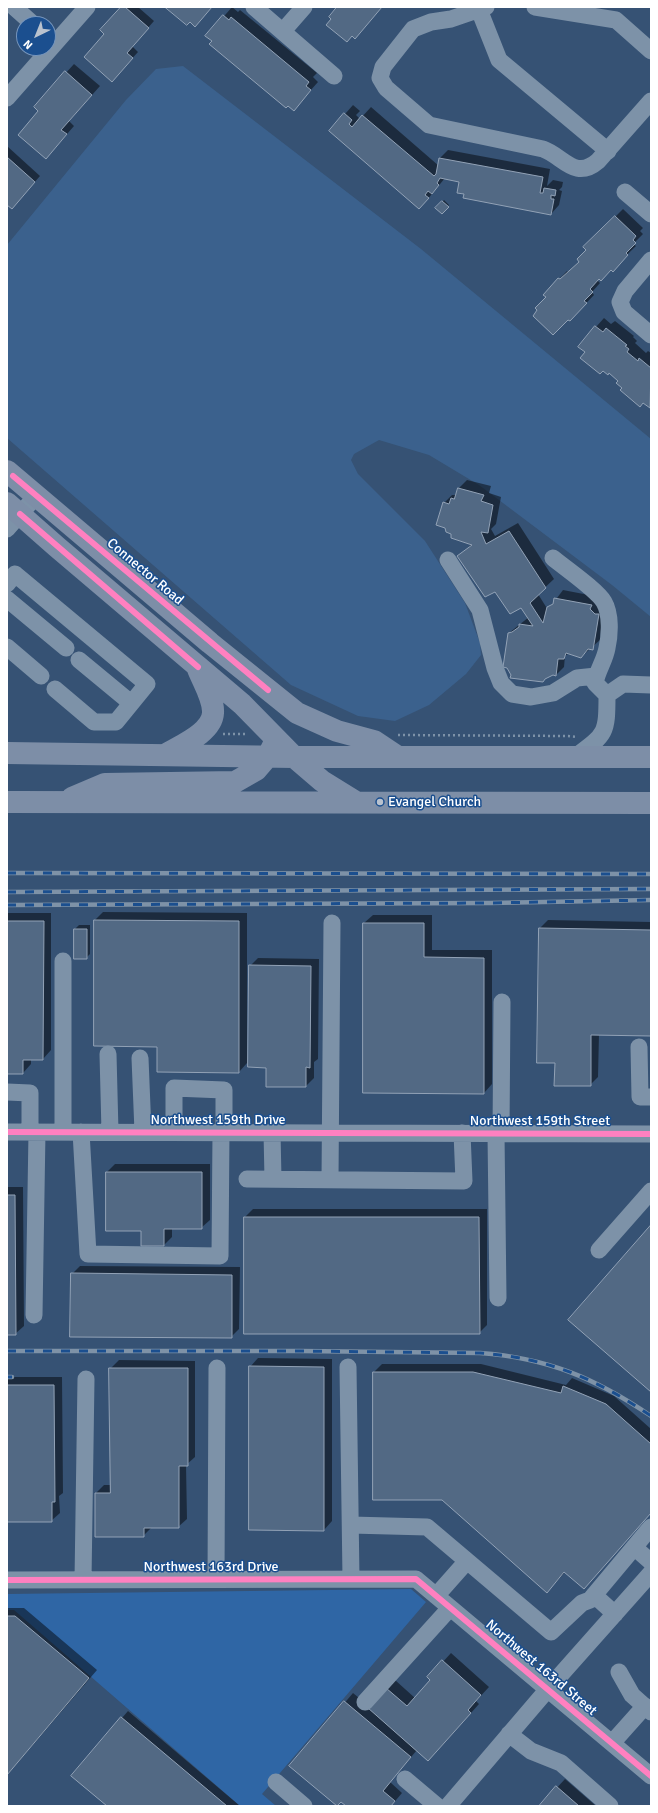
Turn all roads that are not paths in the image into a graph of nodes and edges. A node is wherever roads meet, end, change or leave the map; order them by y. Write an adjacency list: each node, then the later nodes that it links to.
1 (14, 7): 7 (street)
2 (87, 7): 9 (street)
3 (254, 7): 8 (street)
4 (304, 7): 8 (street)
5 (535, 7): 10 (street)
6 (481, 8): 15 (street); 15 (street)
7 (24, 16)
8 (283, 31): 12 (street)
9 (56, 36)
10 (651, 51)
11 (40, 56): 13 (street)
12 (334, 76)
13 (7, 98)
14 (651, 101): 15 (street)
15 (608, 151)
16 (625, 192): 17 (street)
17 (651, 214)
18 (651, 260): 19 (street)
19 (651, 335)
20 (9, 477): 21 (main road, Connector Road)
21 (36, 496): 22 (street); 35 (main road, Connector Road)
22 (11, 515): 30 (main road)
23 (553, 558): 32 (street)
24 (448, 560): 32 (street)
25 (7, 584): 37 (street)
26 (7, 599): 28 (street)
27 (7, 647): 31 (street)
28 (66, 648)
29 (79, 660): 37 (street)
30 (198, 667): 38 (main road); 41 (main road)
31 (41, 676)
32 (596, 676): 36 (street)
33 (651, 685): 36 (street)
34 (55, 689): 37 (street)
35 (268, 690): 38 (main road); 43 (main road, Connector Road)
36 (611, 692): 39 (street)
37 (131, 704)
38 (272, 747): 41 (main road); 42 (main road); 46 (main road)
39 (577, 748): 43 (main road); 44 (main road)
40 (7, 754): 41 (main road)
41 (164, 755)
42 (294, 757): 43 (main road); 47 (main road)
43 (398, 757)
44 (651, 757)
45 (7, 802): 46 (main road)
46 (63, 802): 47 (main road)
47 (356, 802): 48 (main road)
48 (651, 803)
49 (332, 923): 66 (street)
50 (63, 961): 59 (street)
51 (502, 1002): 69 (street)
52 (638, 1047): 56 (street)
53 (108, 1054): 61 (street)
54 (140, 1058): 62 (street)
55 (7, 1092): 58 (street)
56 (651, 1097)
57 (7, 1132): 58 (street, Northwest 159th Drive)
58 (33, 1132): 59 (street, Northwest 159th Drive); 77 (street)
59 (63, 1132): 60 (street, Northwest 159th Drive)
60 (81, 1132): 61 (street, Northwest 159th Drive); 64 (street)
61 (110, 1132): 62 (street, Northwest 159th Drive)
62 (143, 1132): 63 (street, Northwest 159th Drive)
63 (174, 1132): 64 (street, Northwest 159th Drive); 64 (street)
64 (222, 1132): 65 (street, Northwest 159th Drive)
65 (272, 1132): 66 (street, Northwest 159th Drive); 72 (street)
66 (329, 1132): 67 (street, Northwest 159th Drive); 73 (street)
67 (430, 1132): 68 (street, Northwest 159th Street)
68 (462, 1133): 69 (street, Northwest 159th Street); 73 (street)
69 (498, 1134): 70 (street, Northwest 159th Street); 76 (street)
70 (651, 1134)
71 (247, 1179): 72 (street)
72 (273, 1179): 73 (street)
73 (330, 1180)
74 (651, 1191): 75 (street)
75 (599, 1250)
76 (498, 1298)
77 (34, 1315)
78 (216, 1368): 87 (street)
79 (348, 1368): 81 (street)
80 (86, 1379): 91 (street)
81 (351, 1525): 84 (street); 88 (street)
82 (651, 1527): 83 (street)
83 (634, 1547): 85 (street); 92 (street)
84 (467, 1561): 92 (street); 93 (street)
85 (651, 1562)
86 (651, 1574): 95 (street)
87 (216, 1579): 88 (street, Northwest 163rd Drive); 91 (street, Northwest 163rd Drive)
88 (351, 1579): 89 (street, Northwest 163rd Drive)
89 (416, 1579): 93 (street, Northwest 163rd Street)
90 (7, 1580): 91 (street, Northwest 163rd Drive)
91 (83, 1580)
92 (594, 1595): 95 (street)
93 (436, 1596): 94 (street, Northwest 163rd Street)
94 (450, 1608): 97 (street, Northwest 163rd Street); 98 (street)
95 (615, 1614): 97 (street)
96 (619, 1672): 99 (street)
97 (548, 1690): 100 (street); 101 (street, Northwest 163rd Street)
98 (365, 1702)
99 (648, 1709): 101 (street)
100 (509, 1734): 107 (street); 108 (street)
101 (612, 1744): 102 (street, Northwest 163rd Street)
102 (651, 1776)
103 (405, 1779): 106 (street)
104 (276, 1782): 105 (street)
105 (304, 1806)
106 (437, 1806)
107 (448, 1806)
108 (610, 1806)

